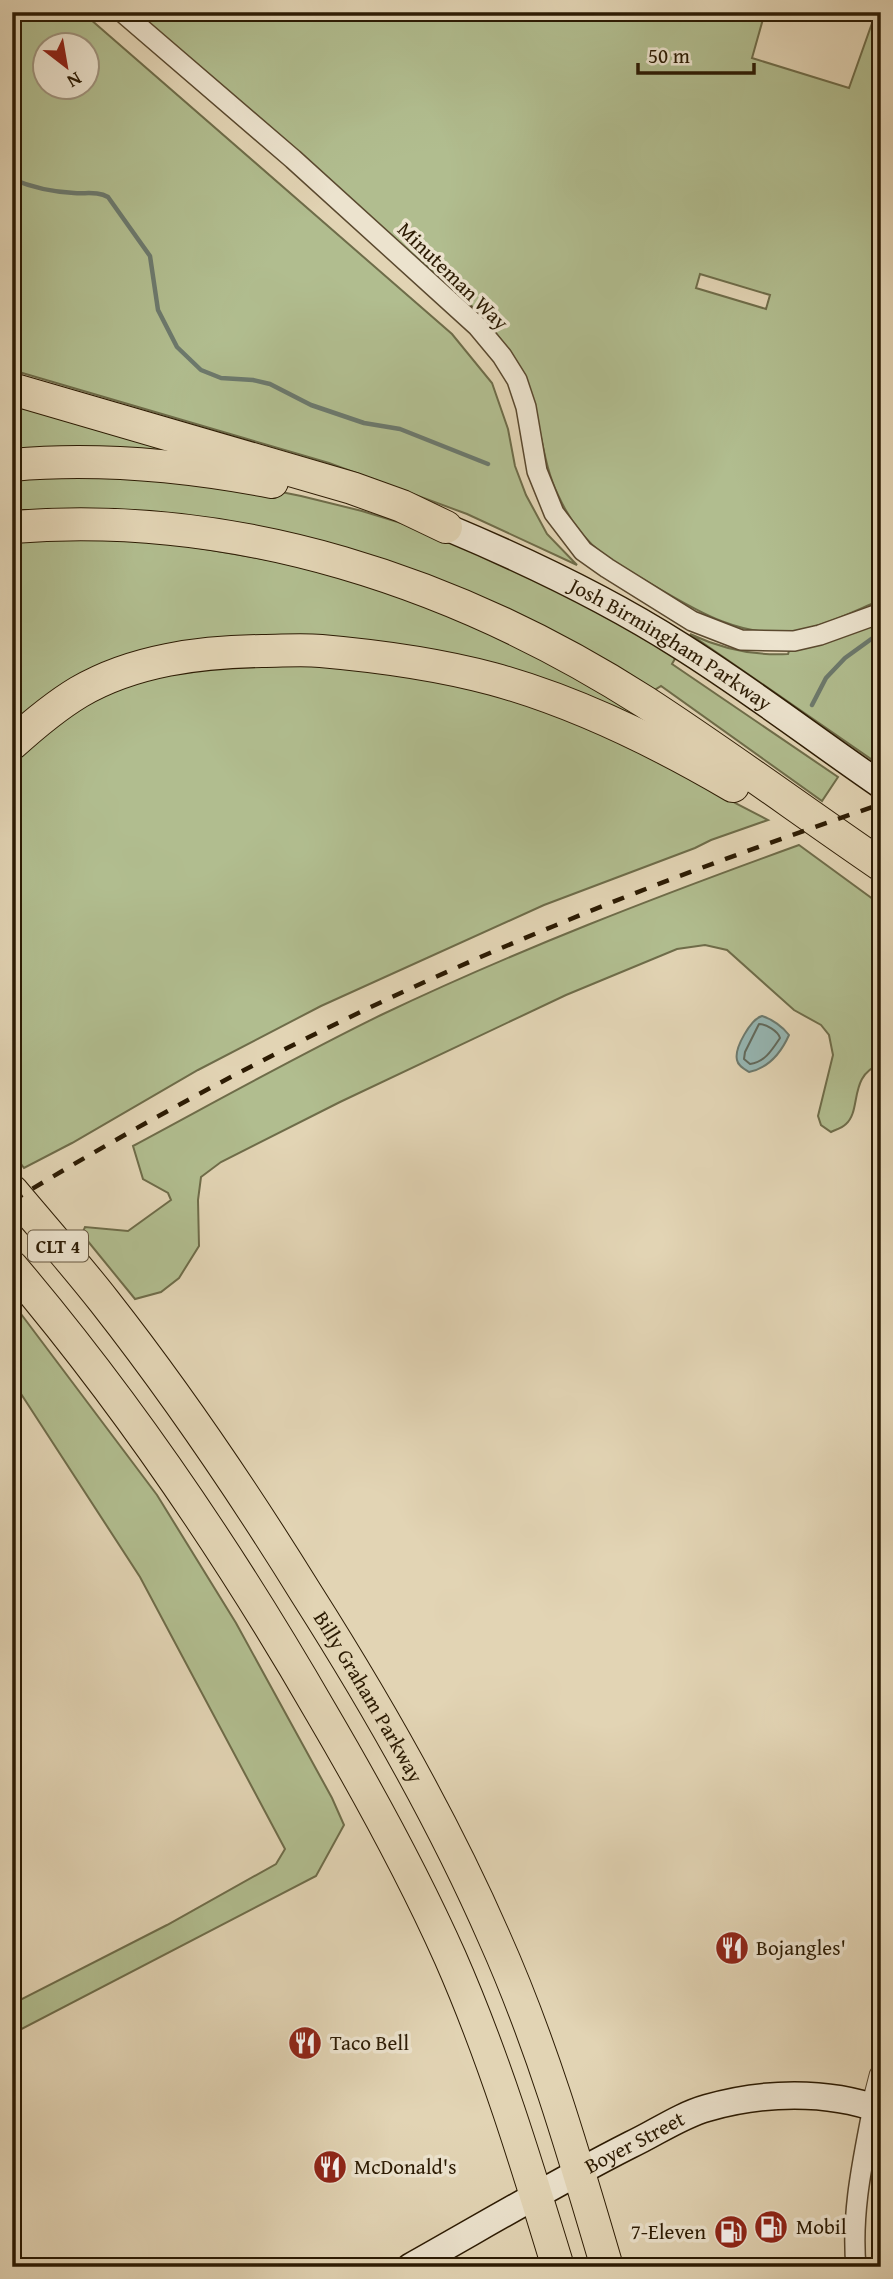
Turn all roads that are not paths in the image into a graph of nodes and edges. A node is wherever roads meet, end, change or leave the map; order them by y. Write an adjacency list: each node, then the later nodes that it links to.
1 (122, 12): 6 (street, Minuteman Way)
2 (12, 389): 5 (highway)
3 (12, 465): 5 (highway)
4 (12, 527): 9 (highway)
5 (446, 527): 8 (main road, Josh Birmingham Parkway)
6 (881, 613)
7 (12, 744): 10 (highway)
8 (881, 785)
9 (881, 865)
10 (881, 874)
11 (12, 1192): 15 (highway, Billy Graham Parkway / CLT 4)
12 (12, 1267): 16 (highway)
13 (881, 2076): 14 (street)
14 (877, 2109): 15 (main road, Boyer Street); 20 (street)
15 (579, 2171): 16 (main road, Boyer Street); 19 (highway, Billy Graham Parkway)
16 (536, 2196): 17 (main road, Boyer Street); 18 (highway)
17 (410, 2267)
18 (558, 2267)
19 (607, 2267)
20 (856, 2267)

